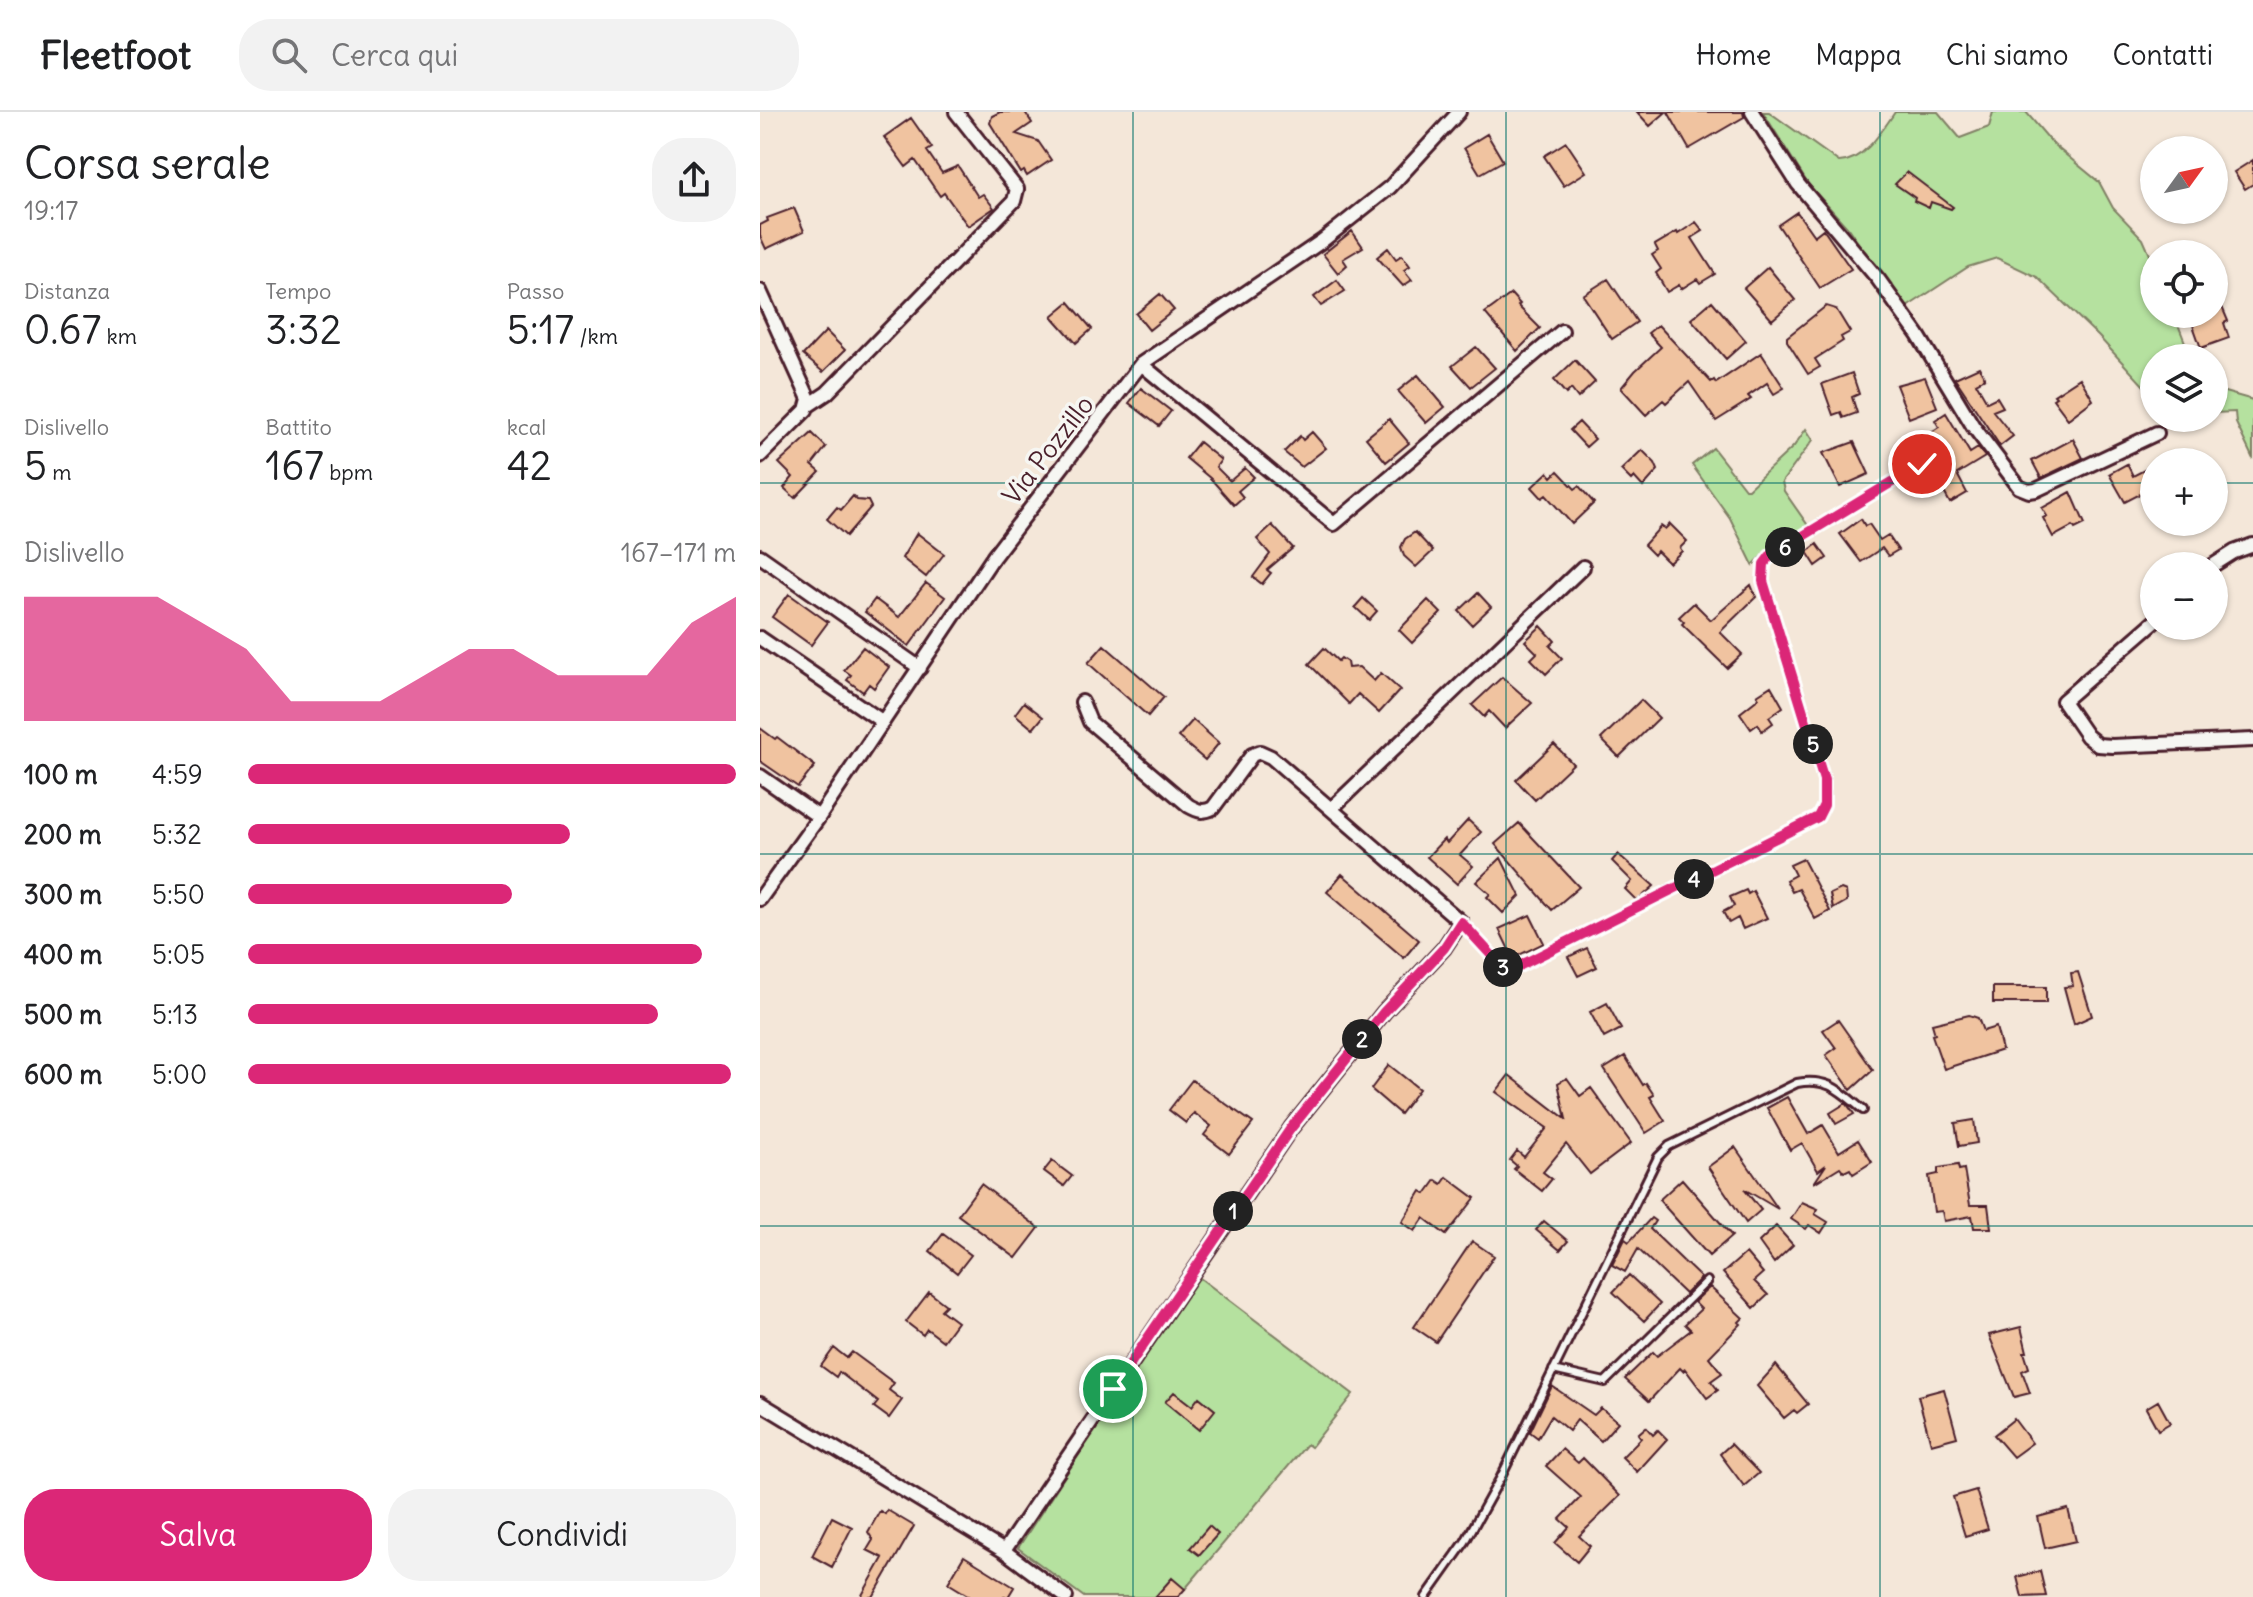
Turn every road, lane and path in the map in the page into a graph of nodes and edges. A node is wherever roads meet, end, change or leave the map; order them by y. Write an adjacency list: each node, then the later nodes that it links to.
1 (956, 112): 7 (street)
2 (1459, 112): 6 (street, Via Pozzillo)
3 (1752, 112): 8 (street)
4 (760, 291): 7 (street)
5 (1562, 331): 6 (street)
6 (1141, 364): 17 (street, Via Pozzillo)
7 (809, 405): 9 (street)
8 (2157, 433)
9 (760, 456)
10 (1922, 464): 25 (lane)
11 (2253, 545): 13 (street)
12 (760, 556): 17 (street)
13 (2228, 556)
14 (1583, 567): 22 (street)
15 (2140, 634): 20 (street)
16 (760, 638): 19 (street)
17 (920, 668): 19 (street, Via Pozzillo)
18 (1082, 702): 22 (street)
19 (883, 722): 23 (street, Via Pozzillo)
20 (2253, 740)
21 (760, 776): 23 (street)
22 (1332, 808): 25 (street)
23 (819, 817): 24 (street, Via Pozzillo)
24 (760, 899)
25 (1461, 922): 30 (street)
26 (1863, 1110): 28 (lane)
27 (1707, 1281): 28 (lane)
28 (1553, 1370): 32 (lane)
29 (760, 1403): 30 (street)
30 (1004, 1551): 31 (street)
31 (1066, 1597)
32 (1426, 1597)

